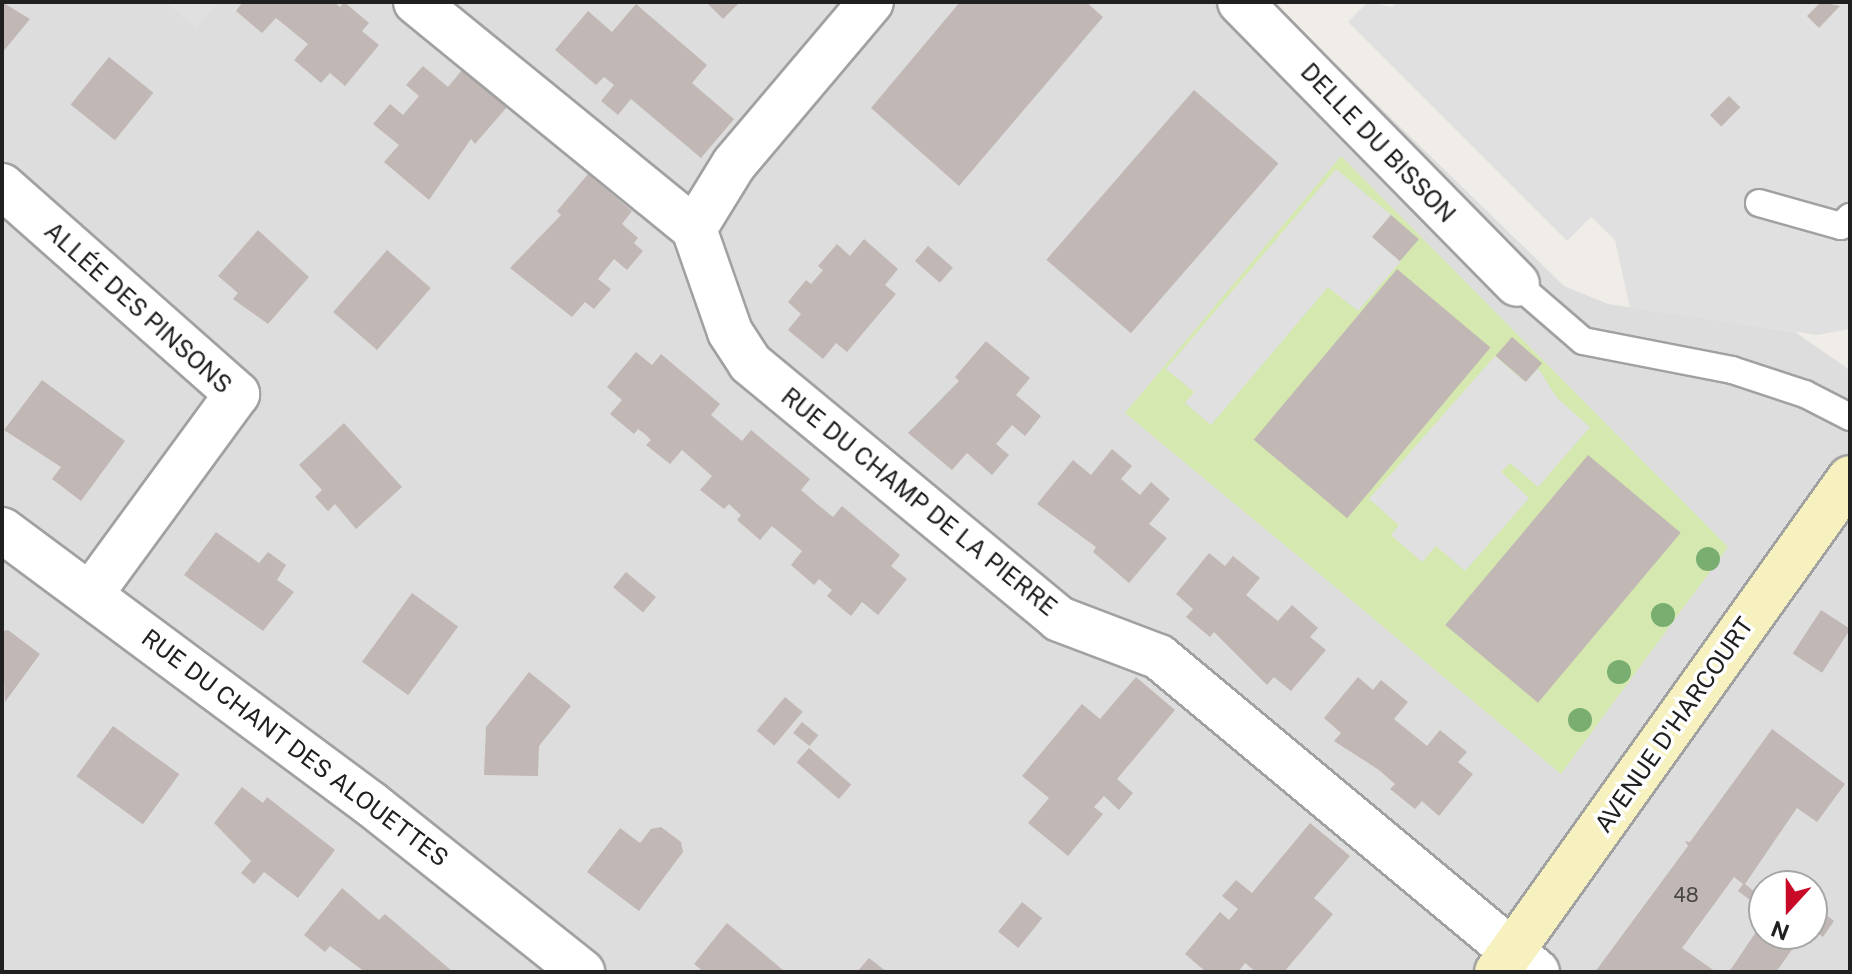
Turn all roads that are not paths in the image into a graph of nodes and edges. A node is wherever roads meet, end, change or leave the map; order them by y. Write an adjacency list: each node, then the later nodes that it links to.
1 (416, 2): 7 (street)
2 (871, 2): 7 (street)
3 (1240, 2): 8 (street, DELLE DU BISSON)
4 (2, 186): 12 (street, ALLÉE DES PINSONS)
5 (1759, 203): 6 (lane)
6 (1850, 217)
7 (694, 229): 13 (street, RUE DU CHAMP DE LA PIERRE)
8 (1517, 284): 9 (lane)
9 (1850, 417)
10 (1850, 478): 13 (main road, AVENUE D'HARCOURT)
11 (2, 530): 12 (street, RUE DU CHANT DES ALOUETTES)
12 (92, 592): 14 (street, RUE DU CHANT DES ALOUETTES)
13 (1516, 965)
14 (582, 972)

